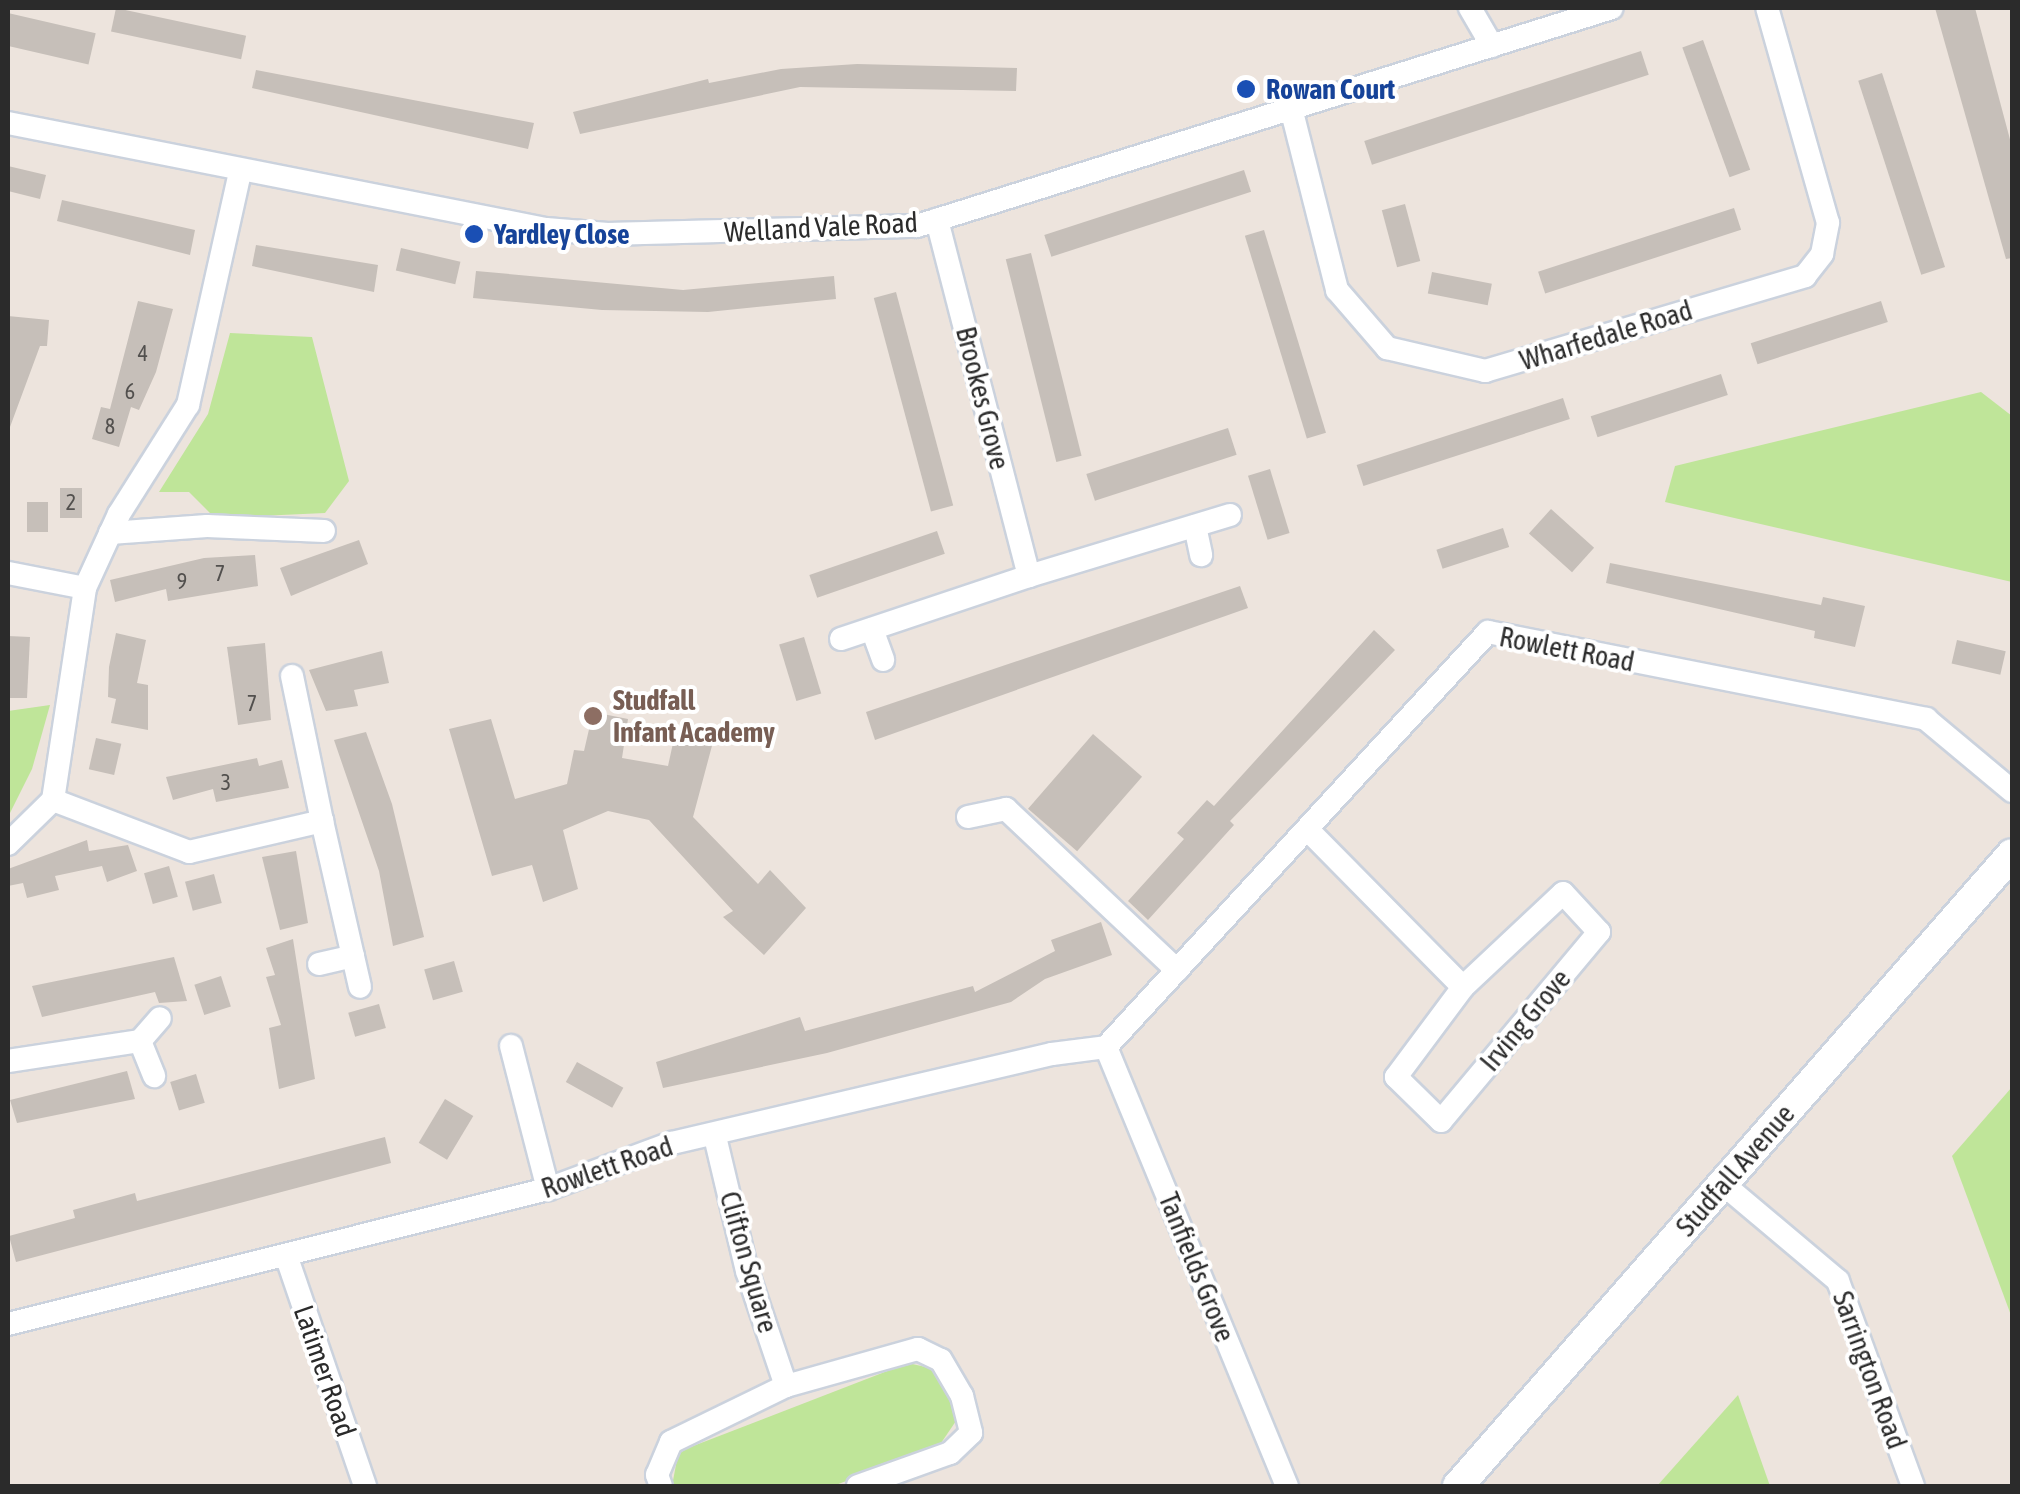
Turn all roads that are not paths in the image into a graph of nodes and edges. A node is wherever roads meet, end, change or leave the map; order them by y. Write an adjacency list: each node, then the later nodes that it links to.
1 (1470, 8): 4 (street)
2 (1612, 8): 4 (street, Welland Vale Road)
3 (1766, 8): 5 (street, Wharfedale Road)
4 (1492, 46): 5 (street, Welland Vale Road)
5 (1291, 108): 8 (street, Welland Vale Road)
6 (8, 123): 7 (street, Welland Vale Road)
7 (240, 172): 8 (street, Welland Vale Road); 12 (street)
8 (937, 220): 15 (street, Brookes Grove)
9 (1230, 515): 10 (street)
10 (1195, 526): 13 (street); 15 (street)
11 (324, 532): 12 (street)
12 (110, 533): 16 (street)
13 (1201, 555)
14 (8, 572): 16 (street)
15 (1028, 576): 17 (street)
16 (85, 588): 24 (street)
17 (872, 628): 18 (street); 19 (street)
18 (841, 639)
19 (883, 660)
20 (292, 676): 22 (street)
21 (327, 722): 22 (street)
22 (303, 730): 26 (street)
23 (2012, 791): 27 (street, Rowlett Road)
24 (53, 800): 26 (street); 28 (street)
25 (968, 818): 32 (street)
26 (322, 821): 30 (street)
27 (1307, 829): 32 (street, Rowlett Road); 34 (street)
28 (8, 844)
29 (2012, 854): 42 (street, Studfall Avenue)
30 (353, 956): 31 (street); 33 (street)
31 (319, 964)
32 (1177, 970): 38 (street, Rowlett Road)
33 (360, 986)
34 (1464, 988): 34 (street, Irving Grove)
35 (160, 1018): 36 (street)
36 (140, 1041): 39 (street); 40 (street)
37 (511, 1046): 43 (street)
38 (1106, 1047): 41 (street, Rowlett Road); 50 (street, Tanfields Grove)
39 (8, 1061)
40 (154, 1076)
41 (715, 1137): 43 (street, Rowlett Road); 46 (street, Clifton Square)
42 (1723, 1184): 51 (street, Studfall Avenue); 52 (street, Sarrington Road)
43 (548, 1188): 44 (street, Rowlett Road)
44 (286, 1255): 45 (street, Rowlett Road); 47 (street, Latimer Road)
45 (8, 1324)
46 (786, 1386): 48 (street); 49 (street)
47 (365, 1486)
48 (660, 1486)
49 (858, 1486)
50 (1287, 1486)
51 (1458, 1486)
52 (1912, 1486)

